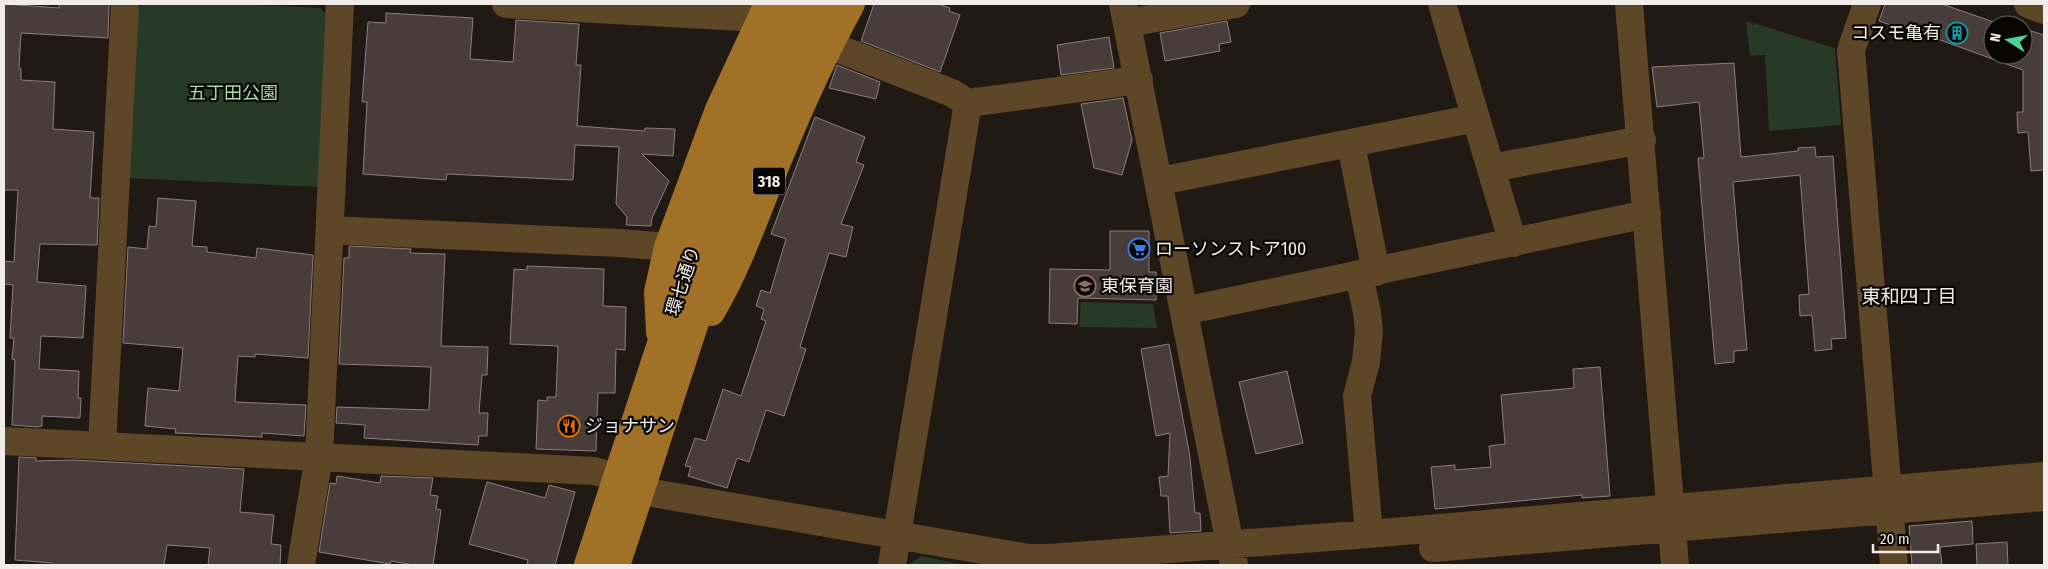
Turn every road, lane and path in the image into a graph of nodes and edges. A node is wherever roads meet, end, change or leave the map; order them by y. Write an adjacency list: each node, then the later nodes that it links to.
1 (125, 4): 33 (street)
2 (340, 4): 26 (street)
3 (506, 4): 12 (street)
4 (797, 4): 24 (main road, 環七通り / 318)
5 (823, 4): 24 (main road, 環七通り / 318)
6 (851, 4): 16 (main road, 318)
7 (1236, 4): 15 (street)
8 (1442, 4): 19 (street)
9 (1630, 4): 20 (street)
10 (1867, 4): 39 (street)
11 (2028, 4): 13 (street)
12 (591, 6): 14 (street)
13 (2044, 10)
14 (764, 11): 28 (main road, 318)
15 (1125, 14): 17 (street)
16 (829, 45): 18 (street); 31 (main road, 318)
17 (1139, 80): 18 (street); 23 (street)
18 (968, 103): 41 (street)
19 (1476, 118): 21 (street); 22 (street)
20 (1642, 140): 22 (street); 25 (street)
21 (1351, 144): 23 (street); 29 (street)
22 (1491, 168): 27 (street)
23 (1160, 181): 30 (street)
24 (726, 195): 31 (main road, 環七通り / 318)
25 (1647, 214): 27 (street); 40 (street)
26 (330, 230): 28 (street); 34 (street)
27 (1513, 243): 29 (street)
28 (668, 247): 31 (main road, 318)
29 (1368, 274): 30 (street); 42 (street)
30 (1184, 311): 44 (street)
31 (673, 353): 36 (main road, 環七通り / 318); 37 (main road, 環七通り / 318)
32 (4, 441): 33 (street)
33 (102, 445): 34 (street)
34 (319, 456): 36 (street); 46 (street)
35 (2044, 476): 39 (street)
36 (617, 477): 47 (main road, 環七通り / 318)
37 (641, 491): 41 (street); 48 (main road, 環七通り / 318)
38 (2044, 497): 39 (street)
39 (1888, 499): 40 (street); 51 (street)
40 (1671, 517): 43 (street); 50 (street)
41 (897, 534): 45 (street); 49 (street)
42 (1369, 534): 43 (street); 44 (street)
43 (1455, 546): 44 (street)
44 (1231, 555): 45 (street)
45 (1030, 562)
46 (301, 565)
47 (588, 565)
48 (616, 565)
49 (892, 565)
50 (1675, 565)
51 (1894, 565)

